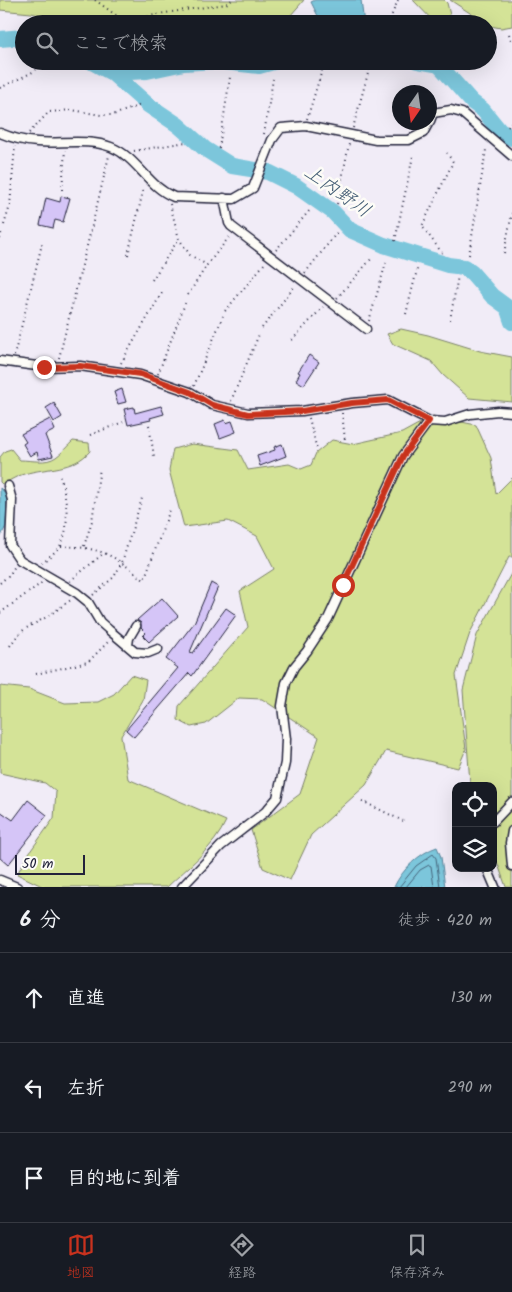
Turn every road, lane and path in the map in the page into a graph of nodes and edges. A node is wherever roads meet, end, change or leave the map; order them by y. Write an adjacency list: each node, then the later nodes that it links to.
1 (95, 0): 4 (path)
2 (232, 0): 5 (path)
3 (398, 0): 6 (path)
4 (116, 15)
5 (154, 15)
6 (392, 15)
7 (509, 34): 8 (path)
8 (512, 43)
9 (35, 70): 14 (path)
10 (322, 70): 17 (path)
11 (369, 70): 20 (path)
12 (230, 76): 29 (path)
13 (273, 79): 23 (path)
14 (0, 88)
15 (141, 105): 24 (path)
16 (437, 112): 35 (street)
17 (307, 121)
18 (512, 122): 19 (path)
19 (508, 127)
20 (352, 130)
21 (425, 130): 38 (street)
22 (0, 133): 38 (street)
23 (264, 134)
24 (27, 135)
25 (186, 142): 31 (path)
26 (349, 144): 40 (path)
27 (15, 145): 43 (path)
28 (65, 146): 37 (path)
29 (219, 148)
30 (486, 150): 55 (path)
31 (131, 152)
32 (447, 152): 52 (path)
33 (109, 154): 80 (path)
34 (413, 156): 50 (path)
35 (512, 156)
36 (145, 185): 54 (path)
37 (62, 190)
38 (224, 198): 74 (street)
39 (169, 201): 48 (path)
40 (337, 204)
41 (310, 210): 51 (path)
42 (512, 213): 53 (path)
43 (4, 225)
44 (2, 230): 47 (path)
45 (339, 230): 61 (path)
46 (233, 232): 59 (path)
47 (0, 239)
48 (179, 239): 59 (path); 63 (path)
49 (43, 240): 78 (path)
50 (395, 241)
51 (274, 252)
52 (442, 253)
53 (504, 253)
54 (128, 255)
55 (468, 255)
56 (372, 258): 67 (path)
57 (268, 259): 70 (path)
58 (386, 263): 74 (path)
59 (207, 265): 66 (path)
60 (418, 266): 71 (path)
61 (304, 275)
62 (458, 276): 73 (path)
63 (152, 280)
64 (298, 283): 75 (path)
65 (163, 291): 81 (path)
66 (188, 295)
67 (335, 300)
68 (186, 301): 82 (path)
69 (325, 304): 77 (path)
70 (225, 311)
71 (406, 314)
72 (223, 316): 83 (path)
73 (450, 320)
74 (367, 326)
75 (262, 328)
76 (260, 332): 84 (path)
77 (292, 340)
78 (13, 358)
79 (0, 361): 88 (street)
80 (59, 361)
81 (120, 366)
82 (157, 376)
83 (193, 388)
84 (230, 403)
85 (342, 409): 92 (path)
86 (512, 412): 88 (street)
87 (308, 414): 93 (path)
88 (429, 421): 127 (street)
89 (123, 422): 91 (path)
90 (149, 425): 94 (path)
91 (90, 435)
92 (345, 440)
93 (317, 450)
94 (154, 456)
95 (100, 468): 101 (path)
96 (60, 477): 100 (path)
97 (8, 486): 114 (street)
98 (143, 495): 104 (path)
99 (171, 507): 104 (path)
100 (61, 546): 101 (path); 105 (path)
101 (84, 547): 102 (path)
102 (104, 553): 104 (path); 107 (path)
103 (17, 562): 108 (path)
104 (122, 562): 109 (path)
105 (38, 566)
106 (45, 580): 111 (path)
107 (68, 582)
108 (0, 583)
109 (91, 596)
110 (75, 597): 115 (path)
111 (0, 612)
112 (136, 626): 114 (street)
113 (111, 638): 117 (path)
114 (128, 645): 116 (street)
115 (10, 646)
116 (158, 649)
117 (36, 674)
118 (362, 801): 121 (path)
119 (512, 802): 120 (street)
120 (497, 818)
121 (403, 821)
122 (512, 831): 123 (street)
123 (512, 866)
124 (489, 872): 128 (street)
125 (0, 880): 126 (street)
126 (17, 887)
127 (182, 887)
128 (495, 887)

